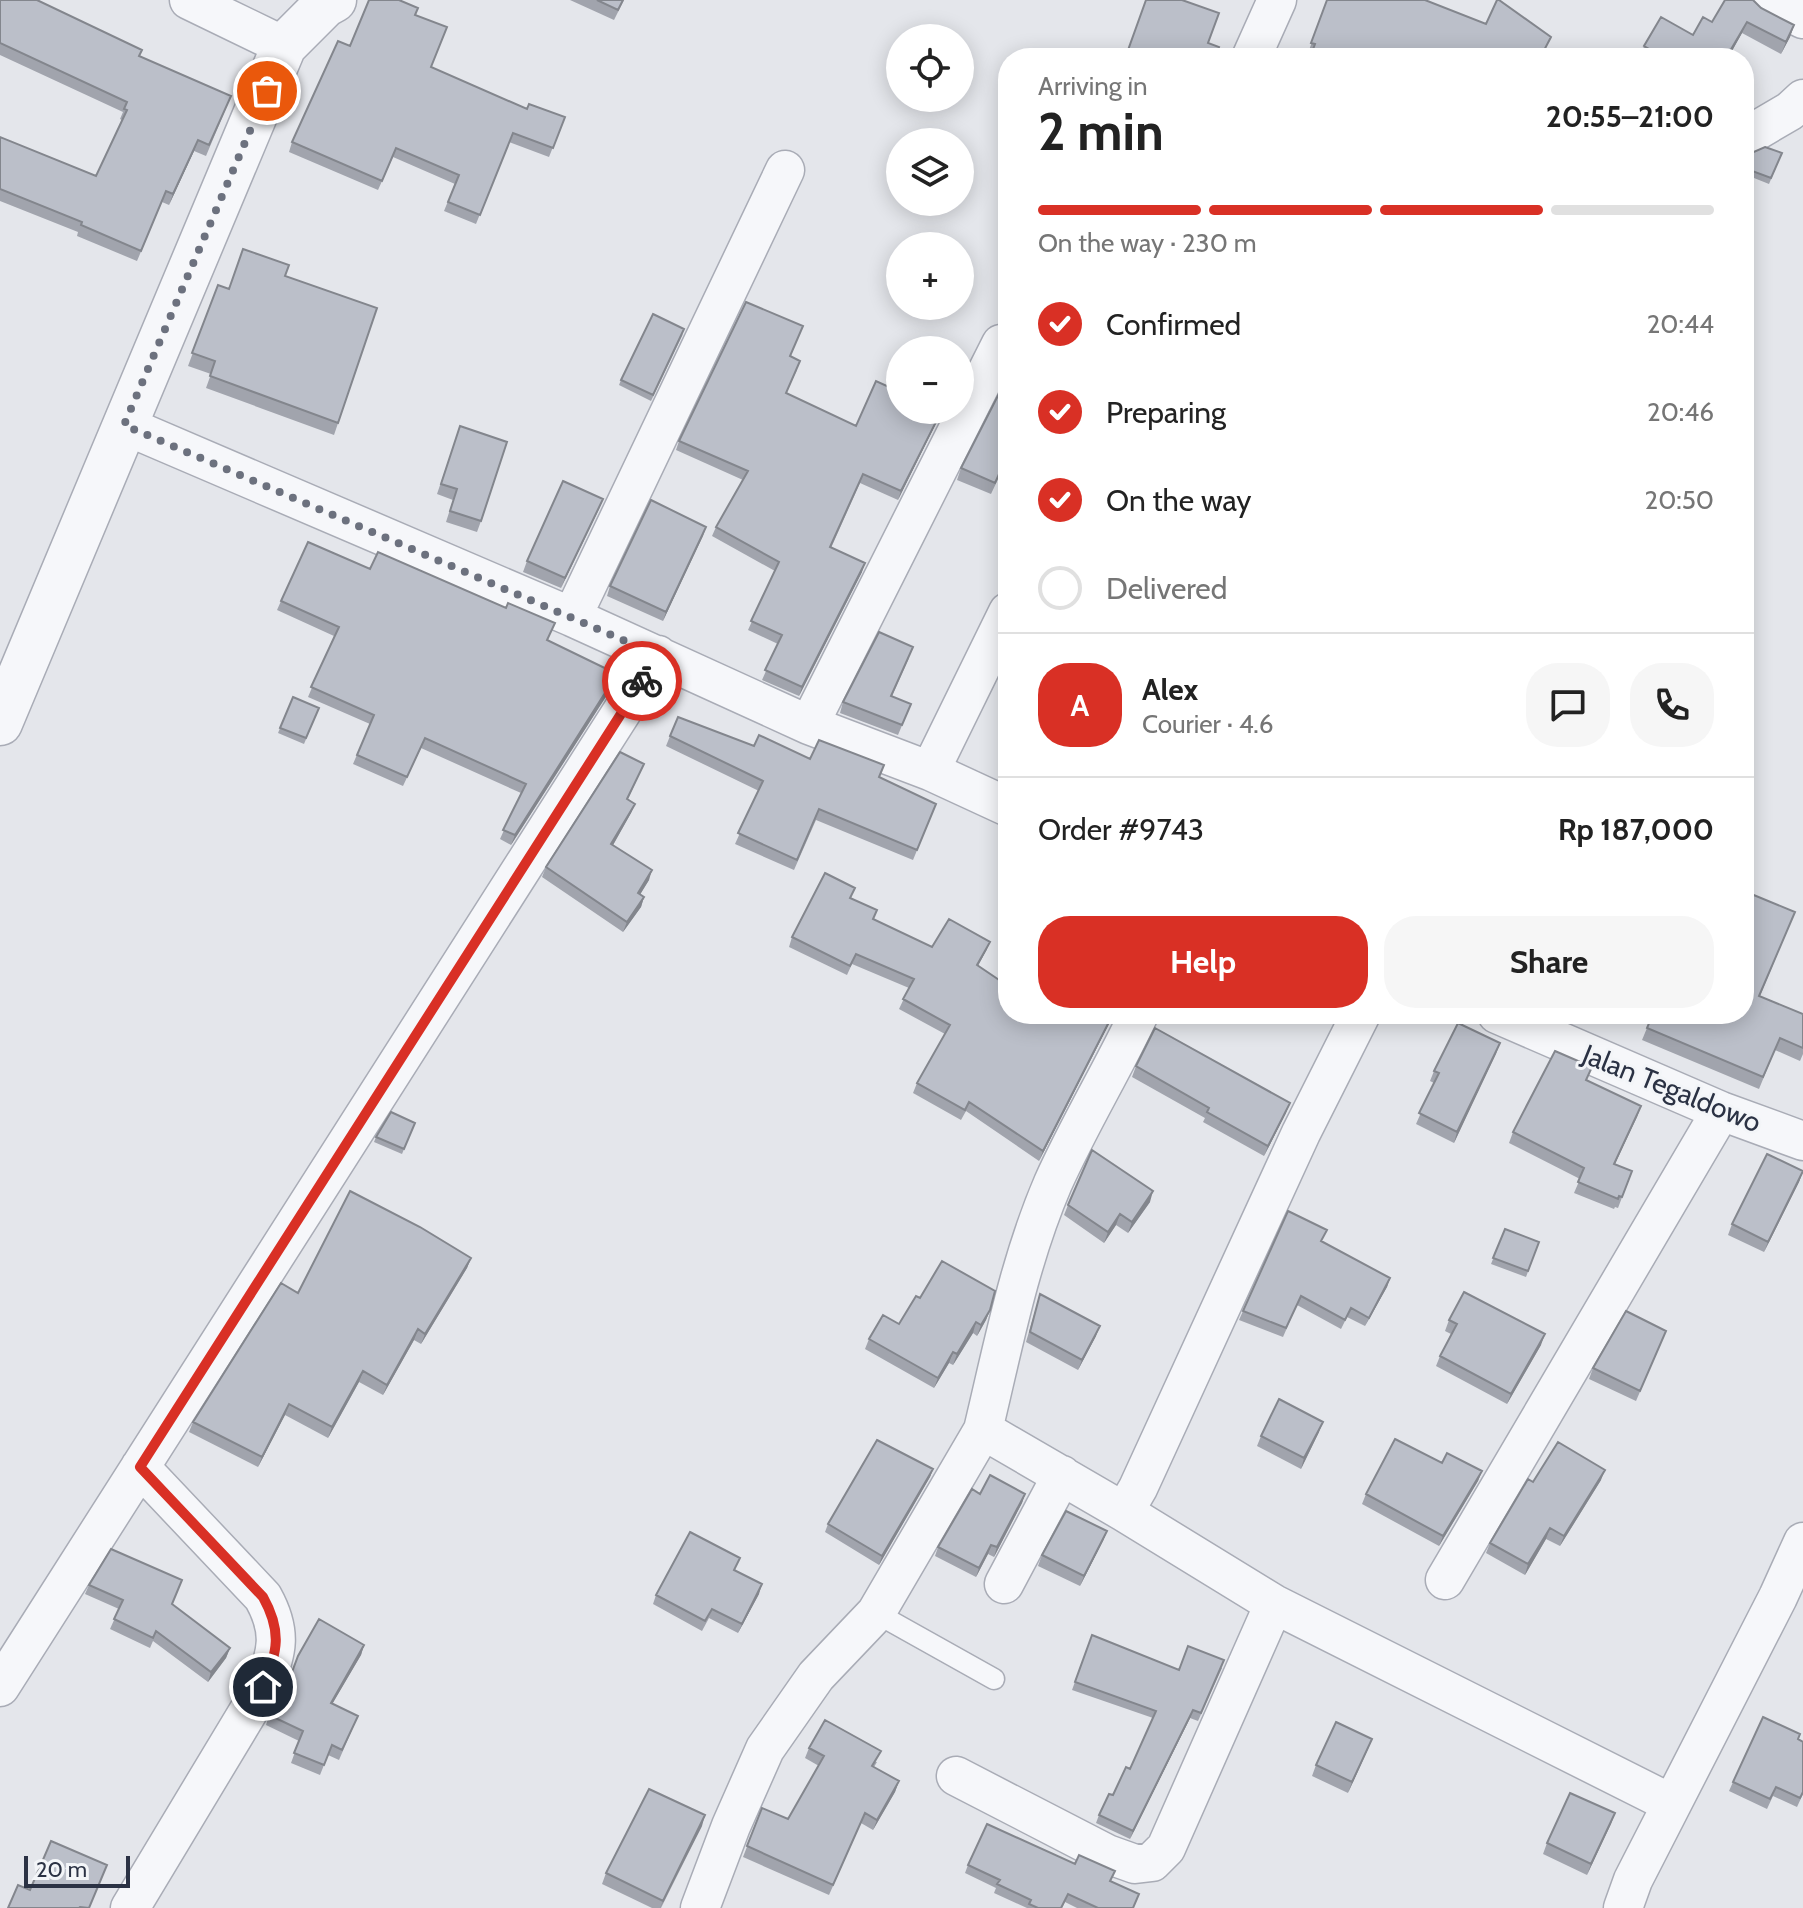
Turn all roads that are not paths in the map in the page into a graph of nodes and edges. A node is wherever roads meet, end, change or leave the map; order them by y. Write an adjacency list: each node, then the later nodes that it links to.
1 (189, 0): 6 (street)
2 (334, 0): 6 (street)
3 (1277, 0): 7 (street)
4 (1767, 0): 5 (street)
5 (1803, 19)
6 (284, 46): 12 (street)
7 (1255, 48)
8 (1803, 99): 9 (street)
9 (1754, 132)
10 (785, 170): 13 (street)
11 (998, 350): 17 (street)
12 (124, 425): 13 (street); 16 (street)
13 (572, 617): 15 (street)
14 (998, 632): 18 (street)
15 (658, 655): 17 (street); 26 (street)
16 (0, 723)
17 (809, 725): 18 (street)
18 (930, 771): 19 (street)
19 (998, 802)
20 (1134, 1024): 25 (street)
21 (1356, 1024): 28 (street)
22 (1520, 1024): 23 (street, Jalan Tegaldowo)
23 (1721, 1111): 24 (street, Jalan Tegaldowo); 30 (street)
24 (1803, 1141)
25 (983, 1430): 27 (street); 33 (street)
26 (140, 1467): 35 (street); 38 (street)
27 (1062, 1475): 28 (street); 31 (street)
28 (1124, 1512): 32 (street)
29 (1803, 1542): 37 (street)
30 (1445, 1580)
31 (1004, 1584)
32 (1274, 1604): 36 (street); 37 (street)
33 (876, 1613): 34 (lane); 39 (street)
34 (994, 1679)
35 (0, 1687)
36 (956, 1776)
37 (1672, 1804): 40 (street)
38 (130, 1908)
39 (700, 1908)
40 (1623, 1908)

